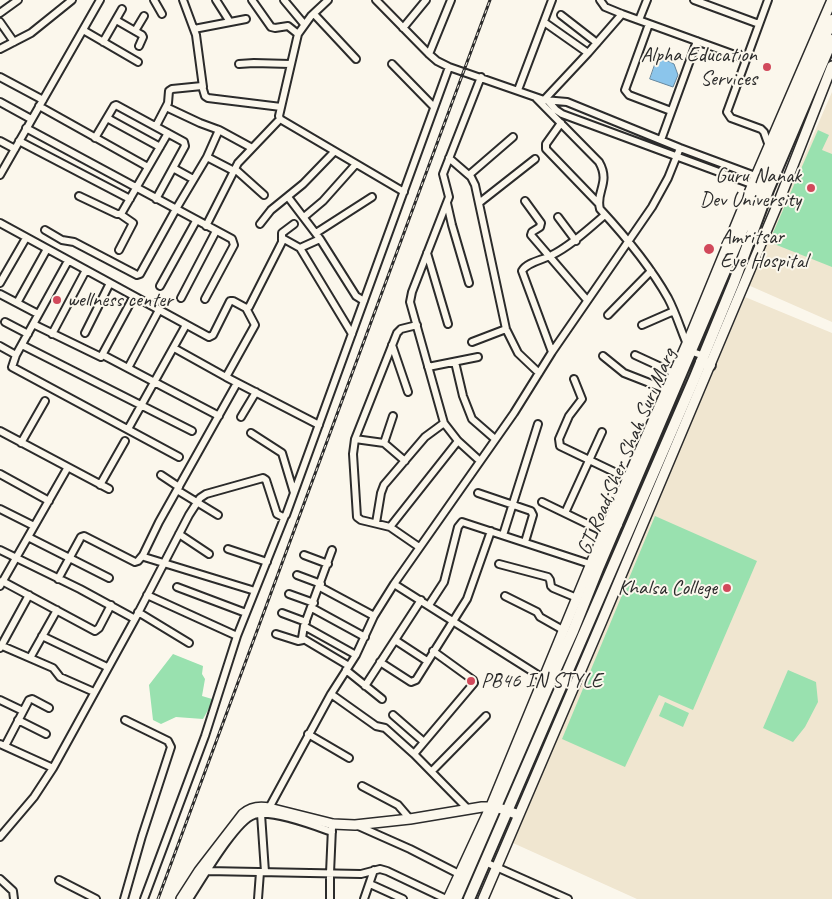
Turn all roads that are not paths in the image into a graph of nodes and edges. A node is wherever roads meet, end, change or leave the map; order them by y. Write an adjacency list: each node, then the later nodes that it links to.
1 (18, 0): 20 (street)
2 (72, 0): 43 (street)
3 (100, 0): 38 (street)
4 (154, 0): 21 (street)
5 (183, 0): 37 (street)
6 (216, 0): 31 (street)
7 (252, 0): 40 (street)
8 (284, 0): 33 (street)
9 (328, 0): 22 (street)
10 (376, 0): 36 (street)
11 (426, 0): 36 (street)
12 (451, 0): 49 (street)
13 (552, 0): 32 (street)
14 (600, 0): 23 (street)
15 (647, 0): 28 (street)
16 (694, 0): 35 (street)
17 (768, 0): 35 (street)
18 (832, 0): 84 (main road)
19 (122, 9): 27 (street)
20 (0, 13)
21 (162, 14)
22 (314, 14): 33 (street); 50 (street)
23 (622, 14): 28 (street); 45 (street)
24 (561, 15): 45 (street)
25 (144, 16): 39 (street)
26 (246, 19): 31 (street)
27 (116, 20): 39 (street); 44 (street)
28 (639, 20): 34 (street)
29 (832, 20): 101 (main road, GT Road;Sher Shah Suri Marg)
30 (0, 22): 43 (street)
31 (230, 22): 37 (street)
32 (544, 22): 48 (street); 61 (street)
33 (304, 24): 40 (street)
34 (649, 24): 42 (street); 70 (street)
35 (759, 24): 51 (street)
36 (403, 28): 49 (street)
37 (194, 29): 60 (street)
38 (83, 30): 44 (street); 63 (street)
39 (136, 31): 46 (street)
40 (298, 34): 54 (street)
41 (832, 40): 101 (main road, GT Road;Sher Shah Suri Marg)
42 (697, 41): 51 (street); 70 (street)
43 (14, 42): 47 (street)
44 (104, 42): 52 (street)
45 (597, 43): 48 (street)
46 (139, 46)
47 (0, 49)
48 (588, 53): 64 (street)
49 (429, 54): 57 (street)
50 (356, 59)
51 (746, 59): 84 (street)
52 (138, 62)
53 (239, 64): 54 (street)
54 (290, 64): 68 (street)
55 (392, 64): 69 (street)
56 (832, 66): 102 (main road)
57 (449, 67): 59 (street); 69 (street)
58 (0, 77): 63 (street)
59 (481, 77): 61 (street); 92 (street)
60 (203, 86): 67 (street); 68 (street)
61 (518, 90): 62 (street)
62 (535, 97): 64 (street); 74 (street)
63 (43, 100): 66 (street)
64 (546, 100): 81 (street); 90 (street)
65 (0, 102): 72 (street)
66 (39, 106): 72 (street); 80 (street)
67 (166, 107): 75 (street); 77 (street)
68 (281, 107): 73 (street)
69 (434, 108): 104 (street)
70 (671, 111): 81 (street)
71 (107, 118): 75 (street); 80 (street); 85 (street)
72 (31, 119): 76 (street)
73 (280, 119): 86 (street); 89 (street)
74 (561, 123): 115 (street); 115 (street)
75 (156, 126): 78 (street)
76 (26, 128): 83 (street); 103 (street)
77 (219, 130): 86 (street); 91 (street)
78 (168, 133): 85 (street); 96 (street)
79 (513, 137): 99 (street)
80 (95, 138): 95 (street)
81 (661, 140): 87 (street)
82 (0, 141): 88 (street)
83 (19, 141): 88 (street); 111 (street)
84 (769, 146): 101 (main road)
85 (160, 147): 95 (street)
86 (252, 148): 97 (street)
87 (680, 148): 90 (street); 101 (street)
88 (15, 149): 98 (street)
89 (334, 152): 94 (street); 108 (street)
90 (678, 156): 101 (street); 132 (street)
91 (207, 157): 97 (street); 100 (street)
92 (449, 158): 99 (street); 113 (street)
93 (535, 159): 114 (street)
94 (356, 164): 104 (street); 119 (street)
95 (148, 167): 103 (street)
96 (173, 168): 100 (street); 110 (street)
97 (235, 170): 106 (street); 124 (street)
98 (0, 175)
99 (469, 175): 114 (street)
100 (193, 180): 116 (street)
101 (762, 183): 102 (street); 105 (street); 173 (main road, GT Road;Sher Shah Suri Marg); 180 (main road, GT Road;Sher Shah Suri Marg)
102 (786, 185): 105 (main road)
103 (136, 187): 110 (street); 111 (street)
104 (404, 192): 150 (street)
105 (782, 194): 180 (main road)
106 (264, 195)
107 (80, 196): 117 (street)
108 (288, 197): 119 (street); 122 (street)
109 (372, 197): 128 (street)
110 (156, 198): 116 (street)
111 (130, 199): 117 (street)
112 (525, 201): 137 (street)
113 (447, 203): 136 (street); 143 (street)
114 (479, 203): 163 (street)
115 (598, 204): 118 (street)
116 (176, 209): 121 (street); 126 (street)
117 (120, 214): 135 (street)
118 (605, 215): 131 (street); 132 (street)
119 (304, 217): 128 (street)
120 (558, 217): 131 (street)
121 (196, 220): 124 (street); 144 (street)
122 (260, 224)
123 (294, 224): 130 (street)
124 (206, 226): 127 (street)
125 (1, 227): 129 (street)
126 (45, 230)
127 (216, 231): 147 (street); 148 (street)
128 (318, 236): 133 (street); 150 (street)
129 (26, 238): 134 (street); 141 (street)
130 (282, 238): 133 (street); 152 (street)
131 (576, 241): 137 (street)
132 (628, 242): 140 (street); 149 (street)
133 (300, 248): 167 (street)
134 (47, 249): 138 (street); 151 (street)
135 (119, 250)
136 (427, 253): 159 (street); 161 (street)
137 (550, 256): 149 (street); 174 (street)
138 (68, 261): 139 (street); 155 (street)
139 (86, 270): 142 (street); 166 (street)
140 (650, 271): 154 (street); 156 (street)
141 (0, 283)
142 (110, 283): 146 (street); 164 (street)
143 (469, 283)
144 (160, 286)
145 (0, 294): 151 (street)
146 (134, 296): 153 (street); 175 (street)
147 (181, 298)
148 (205, 299)
149 (587, 300): 174 (street)
150 (364, 301): 167 (street)
151 (17, 303): 155 (street)
152 (246, 308): 160 (street); 186 (street)
153 (159, 310): 160 (street); 183 (street)
154 (674, 311): 162 (street); 173 (street)
155 (38, 314): 158 (street)
156 (608, 315)
157 (5, 322): 165 (street)
158 (33, 324): 165 (street); 166 (street)
159 (448, 324)
160 (186, 325): 172 (street)
161 (417, 325): 170 (street); 182 (street)
162 (642, 325)
163 (506, 330): 168 (street); 184 (street)
164 (85, 333)
165 (28, 334): 169 (street)
166 (52, 334): 175 (street)
167 (352, 334): 200 (street)
168 (472, 342)
169 (22, 345): 176 (street); 194 (street)
170 (392, 345): 192 (street); 206 (street)
171 (0, 346): 176 (street)
172 (174, 348): 186 (street); 188 (street)
173 (689, 348): 180 (street); 185 (main road); 190 (main road, GT Road;Sher Shah Suri Marg)
174 (552, 352): 184 (street)
175 (103, 354): 183 (street)
176 (16, 355): 201 (street)
177 (635, 355): 185 (street)
178 (603, 356): 190 (street)
179 (478, 357): 181 (street)
180 (705, 361): 321 (main road, GT Road;Sher Shah Suri Marg); 323 (main road)
181 (455, 362): 182 (street); 207 (street)
182 (428, 367): 198 (street)
183 (128, 368): 188 (street)
184 (539, 372): 207 (street)
185 (674, 373): 190 (main road)
186 (226, 377): 189 (street)
187 (574, 379): 213 (street)
188 (155, 381): 194 (street); 195 (street)
189 (237, 383): 191 (street); 195 (street)
190 (670, 391): 219 (main road, GT Road;Sher Shah Suri Marg)
191 (256, 392): 197 (street); 200 (street)
192 (408, 392)
193 (46, 401): 210 (street)
194 (142, 405): 201 (street); 203 (street)
195 (219, 416): 221 (street)
196 (393, 416): 211 (street)
197 (240, 417)
198 (444, 423): 209 (street); 214 (street)
199 (538, 424): 228 (street)
200 (319, 425): 223 (street)
201 (128, 429): 212 (street)
202 (0, 431): 210 (street)
203 (192, 431)
204 (602, 432): 213 (street)
205 (251, 433): 223 (street)
206 (355, 439): 211 (street); 233 (street)
207 (495, 439): 215 (street)
208 (124, 441): 220 (street)
209 (458, 441): 215 (street); 236 (street)
210 (21, 443): 216 (street)
211 (384, 443): 214 (street)
212 (179, 457)
213 (590, 460): 219 (street); 230 (street)
214 (405, 461): 233 (street)
215 (480, 461): 243 (street)
216 (68, 467): 220 (street); 225 (street)
217 (0, 474): 225 (street)
218 (161, 475): 221 (street)
219 (631, 480): 234 (main road, GT Road;Sher Shah Suri Marg)
220 (100, 485): 222 (street)
221 (178, 488): 226 (street); 248 (street)
222 (109, 489)
223 (294, 493): 232 (street)
224 (478, 493): 228 (street)
225 (49, 501): 235 (street)
226 (197, 502): 231 (street); 232 (street); 239 (street)
227 (542, 502): 230 (street)
228 (512, 504): 240 (street); 242 (street)
229 (0, 509): 235 (street)
230 (565, 513): 238 (street)
231 (218, 515)
232 (285, 516): 252 (street)
233 (376, 522): 236 (street)
234 (613, 522): 238 (main road); 256 (main road, GT Road;Sher Shah Suri Marg)
235 (34, 526): 241 (street)
236 (390, 527): 243 (street)
237 (491, 531): 240 (street); 273 (street); 279 (street)
238 (604, 532): 256 (main road)
239 (179, 534): 247 (street); 253 (street)
240 (503, 535): 242 (street)
241 (28, 537): 250 (street); 251 (street)
242 (525, 542): 256 (street)
243 (418, 547): 261 (street)
244 (228, 549): 252 (street)
245 (0, 550): 250 (street)
246 (332, 550): 254 (street)
247 (209, 554)
248 (142, 555): 251 (street); 253 (street)
249 (304, 555): 254 (street)
250 (15, 558): 259 (street); 260 (street)
251 (69, 558): 258 (street); 259 (street)
252 (267, 562): 264 (street)
253 (163, 564): 264 (street); 267 (street)
254 (328, 564): 262 (street)
255 (499, 564): 269 (street)
256 (595, 565): 269 (main road); 297 (main road, GT Road;Sher Shah Suri Marg)
257 (297, 575): 262 (street)
258 (109, 578)
259 (58, 579): 271 (street)
260 (1, 584): 266 (street)
261 (394, 584): 270 (street); 278 (street)
262 (320, 586): 272 (street); 278 (street)
263 (177, 587): 275 (street)
264 (255, 591): 275 (street)
265 (289, 594): 272 (street)
266 (29, 595): 274 (street); 289 (street)
267 (147, 595): 277 (street); 284 (street)
268 (505, 596): 281 (street)
269 (577, 598): 281 (main road)
270 (421, 600): 273 (street); 287 (street)
271 (111, 605): 274 (street); 277 (street)
272 (313, 605): 280 (street); 285 (street)
273 (429, 605): 279 (street)
274 (56, 610): 283 (street)
275 (246, 612): 284 (street)
276 (282, 613): 280 (street)
277 (136, 616): 288 (street); 295 (street)
278 (374, 616): 285 (street)
279 (452, 621): 290 (street); 297 (street)
280 (305, 624): 286 (street); 291 (street)
281 (564, 630): 297 (main road)
282 (276, 634): 286 (street)
283 (42, 636): 292 (street); 295 (street)
284 (237, 636): 342 (street)
285 (365, 637): 291 (street)
286 (303, 640): 296 (street)
287 (395, 640): 293 (street); 294 (street)
288 (189, 643)
289 (0, 646): 292 (street)
290 (433, 651): 293 (street); 311 (street)
291 (356, 655): 296 (street)
292 (30, 658): 299 (street)
293 (427, 661): 294 (street)
294 (380, 662): 298 (street)
295 (107, 666): 299 (street)
296 (348, 668): 298 (street); 300 (street)
297 (546, 680): 318 (main road, GT Road;Sher Shah Suri Marg)
298 (365, 686): 301 (street)
299 (94, 692): 315 (street)
300 (331, 694): 310 (street); 313 (street)
301 (382, 699)
302 (0, 700): 304 (street)
303 (49, 708): 304 (street)
304 (23, 711): 307 (street)
305 (393, 715): 311 (street)
306 (486, 716): 316 (street)
307 (18, 720): 309 (street); 312 (street)
308 (125, 720): 341 (street)
309 (46, 734)
310 (308, 734): 314 (street); 319 (street)
311 (424, 742): 313 (street)
312 (2, 745): 315 (street)
313 (414, 754): 316 (street)
314 (349, 758)
315 (53, 768): 327 (street)
316 (432, 771): 320 (street)
317 (362, 786): 324 (street)
318 (493, 807): 320 (main road); 321 (main road); 334 (main road); 350 (main road, GT Road;Sher Shah Suri Marg)
319 (269, 808): 326 (main road); 343 (main road)
320 (468, 809): 324 (main road)
321 (506, 810): 323 (main road); 328 (main road, GT Road;Sher Shah Suri Marg)
322 (261, 814): 326 (street); 331 (street); 332 (street)
323 (519, 815): 329 (main road)
324 (410, 819): 325 (main road)
325 (354, 825): 326 (main road); 334 (street)
326 (332, 828): 333 (street)
327 (0, 838)
328 (485, 862): 329 (street); 351 (main road, GT Road;Sher Shah Suri Marg)
329 (497, 867): 338 (street); 352 (main road)
330 (374, 870): 333 (street); 337 (street); 349 (street)
331 (207, 871): 332 (street); 344 (street)
332 (262, 872): 333 (street); 345 (street)
333 (330, 874): 346 (street)
334 (459, 874): 349 (main road)
335 (0, 879): 339 (street)
336 (59, 880): 340 (street)
337 (370, 884): 347 (street); 348 (street)
338 (563, 898)
339 (14, 899)
340 (96, 899)
341 (124, 899)
342 (144, 899)
343 (181, 899)
344 (189, 899)
345 (258, 899)
346 (330, 899)
347 (364, 899)
348 (402, 899)
349 (447, 899)
350 (456, 899)
351 (469, 899)
352 (483, 899)

